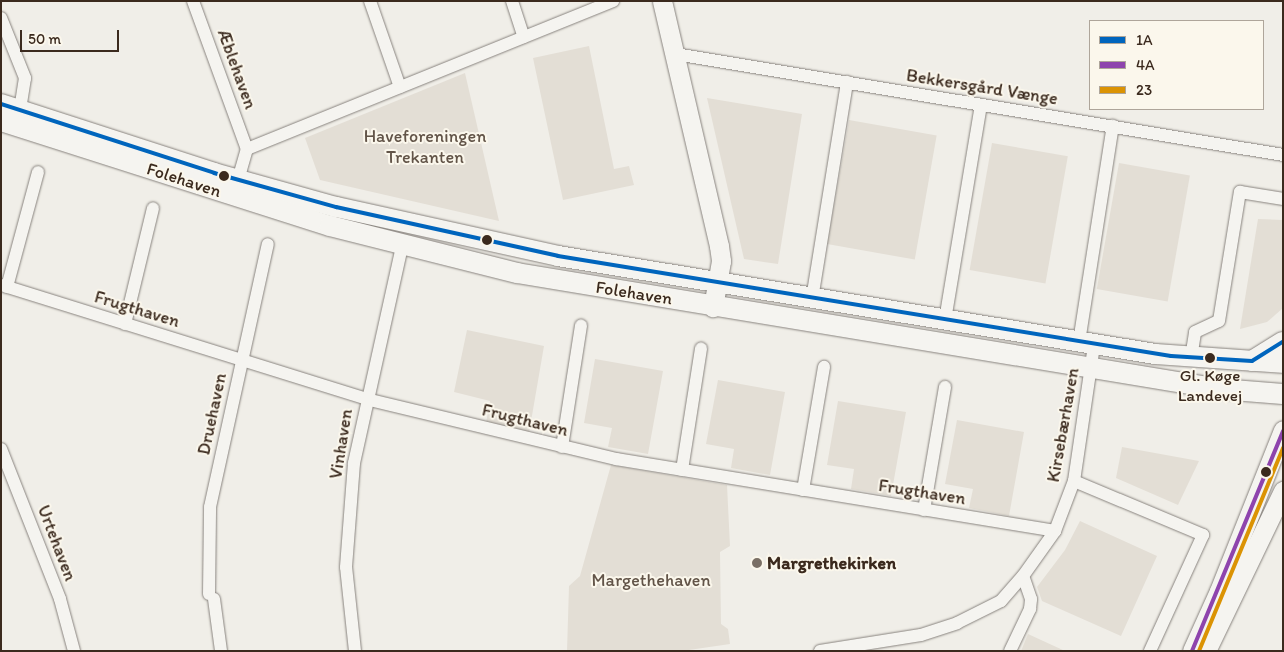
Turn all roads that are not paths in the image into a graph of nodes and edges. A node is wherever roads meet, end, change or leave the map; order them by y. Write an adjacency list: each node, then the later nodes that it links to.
1 (193, 1): 15 (street, Æblehaven)
2 (370, 1): 10 (street)
3 (512, 1): 7 (street)
4 (613, 1): 7 (street)
5 (662, 1): 8 (main road)
6 (1, 18): 12 (street)
7 (524, 37): 10 (street)
8 (676, 54): 9 (street, Bekkersgård Vænge); 23 (main road)
9 (847, 82): 11 (street, Bekkersgård Vænge); 25 (street)
10 (400, 87): 15 (street)
11 (981, 104): 14 (street, Bekkersgård Vænge); 27 (street)
12 (10, 107): 18 (main road, Folehaven)
13 (1, 121): 22 (main road, Folehaven)
14 (1113, 126): 16 (street, Bekkersgård Vænge); 31 (street)
15 (247, 149): 18 (street)
16 (1283, 155)
17 (38, 172): 24 (street)
18 (238, 180): 23 (main road, Folehaven)
19 (1283, 199): 33 (street)
20 (153, 208): 28 (street, Folehaven)
21 (268, 244): 34 (street, Druehaven)
22 (402, 246): 26 (main road, Folehaven); 43 (street, Vinhaven)
23 (717, 283): 25 (main road, Folehaven); 26 (main road)
24 (4, 286): 28 (street, Frugthaven)
25 (812, 299): 27 (main road, Folehaven)
26 (714, 307): 38 (main road, Folehaven)
27 (946, 320): 31 (main road, Folehaven)
28 (125, 324): 34 (street, Frugthaven)
29 (582, 325): 45 (street)
30 (1283, 342): 35 (main road)
31 (1086, 344): 33 (main road, Folehaven); 38 (street, Kirsebærhaven)
32 (701, 348): 47 (street)
33 (1191, 358): 35 (main road, Folehaven)
34 (242, 360): 43 (street, Frugthaven); 55 (street, Druehaven)
35 (1252, 362): 36 (main road, Folehaven)
36 (1283, 363)
37 (824, 367): 49 (street)
38 (1090, 368): 39 (main road, Folehaven); 48 (street, Kirsebærhaven)
39 (1146, 376): 40 (main road); 42 (main road, Folehaven)
40 (1283, 382)
41 (945, 388): 51 (street)
42 (1283, 394)
43 (366, 399): 45 (street, Frugthaven); 56 (street, Vinhaven)
44 (1283, 430): 60 (main road)
45 (562, 447): 47 (street, Frugthaven)
46 (1, 449): 54 (street, Urtehaven)
47 (682, 470): 49 (street, Frugthaven)
48 (1074, 481): 52 (street, Kirsebærhaven); 59 (street)
49 (803, 490): 51 (street, Frugthaven)
50 (1283, 491): 61 (main road)
51 (924, 510): 52 (street, Frugthaven)
52 (1054, 531): 53 (street, Kirsebærhaven)
53 (1023, 576): 57 (street, Kirsebærhaven); 58 (street)
54 (74, 651)
55 (221, 651)
56 (355, 651)
57 (820, 651)
58 (1010, 651)
59 (1150, 651)
60 (1192, 651)
61 (1206, 651)

